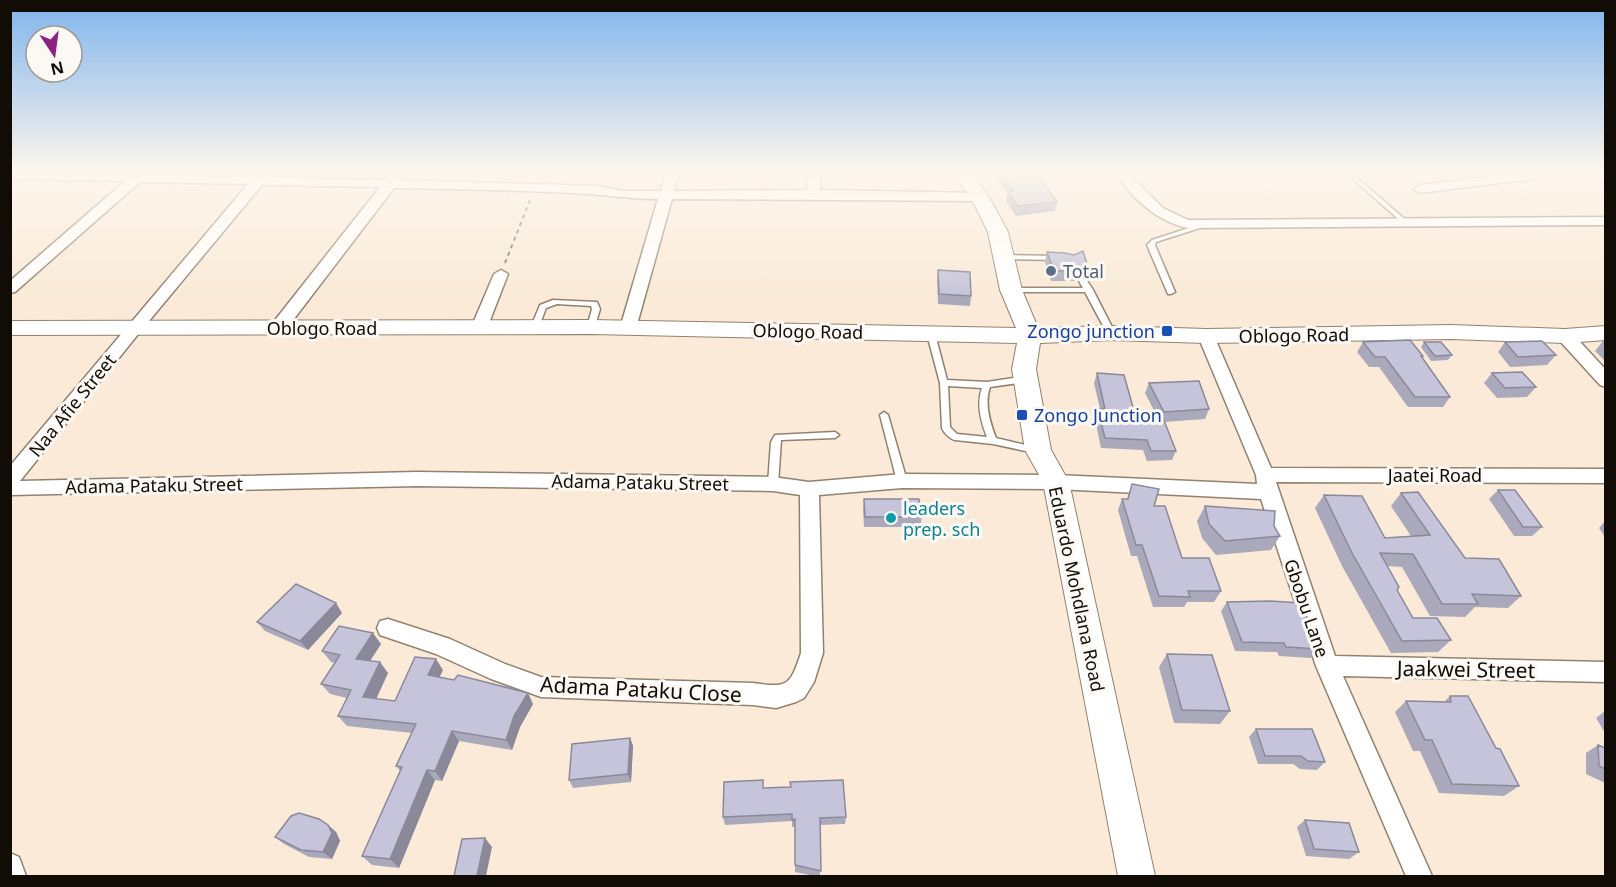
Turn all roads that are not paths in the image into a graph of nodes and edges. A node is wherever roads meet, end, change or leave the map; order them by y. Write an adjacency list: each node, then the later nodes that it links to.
1 (94, 215): 15 (street)
2 (229, 215): 23 (street, Naa Afie Street)
3 (365, 215): 20 (street)
4 (660, 215): 22 (street)
5 (989, 215): 11 (main road, Eduardo Mohdlana Road)
6 (1162, 215): 10 (street)
7 (1397, 215): 9 (lane)
8 (1605, 221): 9 (street)
9 (1406, 223): 10 (street)
10 (1204, 225): 18 (lane)
11 (1005, 257): 12 (lane); 16 (main road, Eduardo Mohdlana Road)
12 (1064, 258)
13 (501, 274): 21 (street)
14 (1083, 281): 17 (lane)
15 (10, 289)
16 (1011, 290): 17 (lane); 27 (main road, Eduardo Mohdlana Road)
17 (1089, 290): 24 (lane)
18 (1171, 292)
19 (10, 328): 23 (main road, Oblogo Road)
20 (279, 328): 21 (main road, Oblogo Road); 23 (main road, Oblogo Road)
21 (478, 328): 22 (main road, Oblogo Road)
22 (628, 328): 26 (main road, Oblogo Road)
23 (133, 329): 39 (street, Naa Afie Street)
24 (1111, 333): 27 (main road, Oblogo Road); 28 (main road, Oblogo Road)
25 (1605, 333): 29 (main road, Oblogo Road)
26 (931, 334): 27 (main road, Oblogo Road); 32 (lane)
27 (1029, 336): 30 (main road, Eduardo Mohdlana Road)
28 (1206, 336): 29 (main road, Oblogo Road); 42 (street, Gbobu Lane)
29 (1565, 336): 31 (street)
30 (1026, 380): 33 (lane); 37 (main road, Eduardo Mohdlana Road)
31 (1605, 381)
32 (944, 383): 33 (lane); 36 (lane)
33 (987, 385): 36 (lane)
34 (884, 416): 40 (lane)
35 (835, 435): 43 (lane)
36 (993, 441): 37 (lane)
37 (1038, 450): 41 (main road, Eduardo Mohdlana Road)
38 (1605, 476): 42 (street, Jaatei Road)
39 (10, 480)
40 (902, 481): 41 (street, Adama Pataku Street); 45 (street, Adama Pataku Street)
41 (1056, 482): 42 (street, Adama Pataku Street); 51 (main road, Eduardo Mohdlana Road)
42 (1267, 483): 47 (street, Gbobu Lane)
43 (773, 484): 44 (street, Adama Pataku Street); 45 (street, Adama Pataku Street)
44 (10, 488)
45 (809, 489): 46 (street, Adama Pataku Close)
46 (388, 628)
47 (1327, 666): 48 (street, Jaakwei Street); 52 (street, Gbobu Lane)
48 (1605, 672)
49 (10, 866): 50 (street)
50 (13, 876)
51 (1137, 876)
52 (1419, 876)

